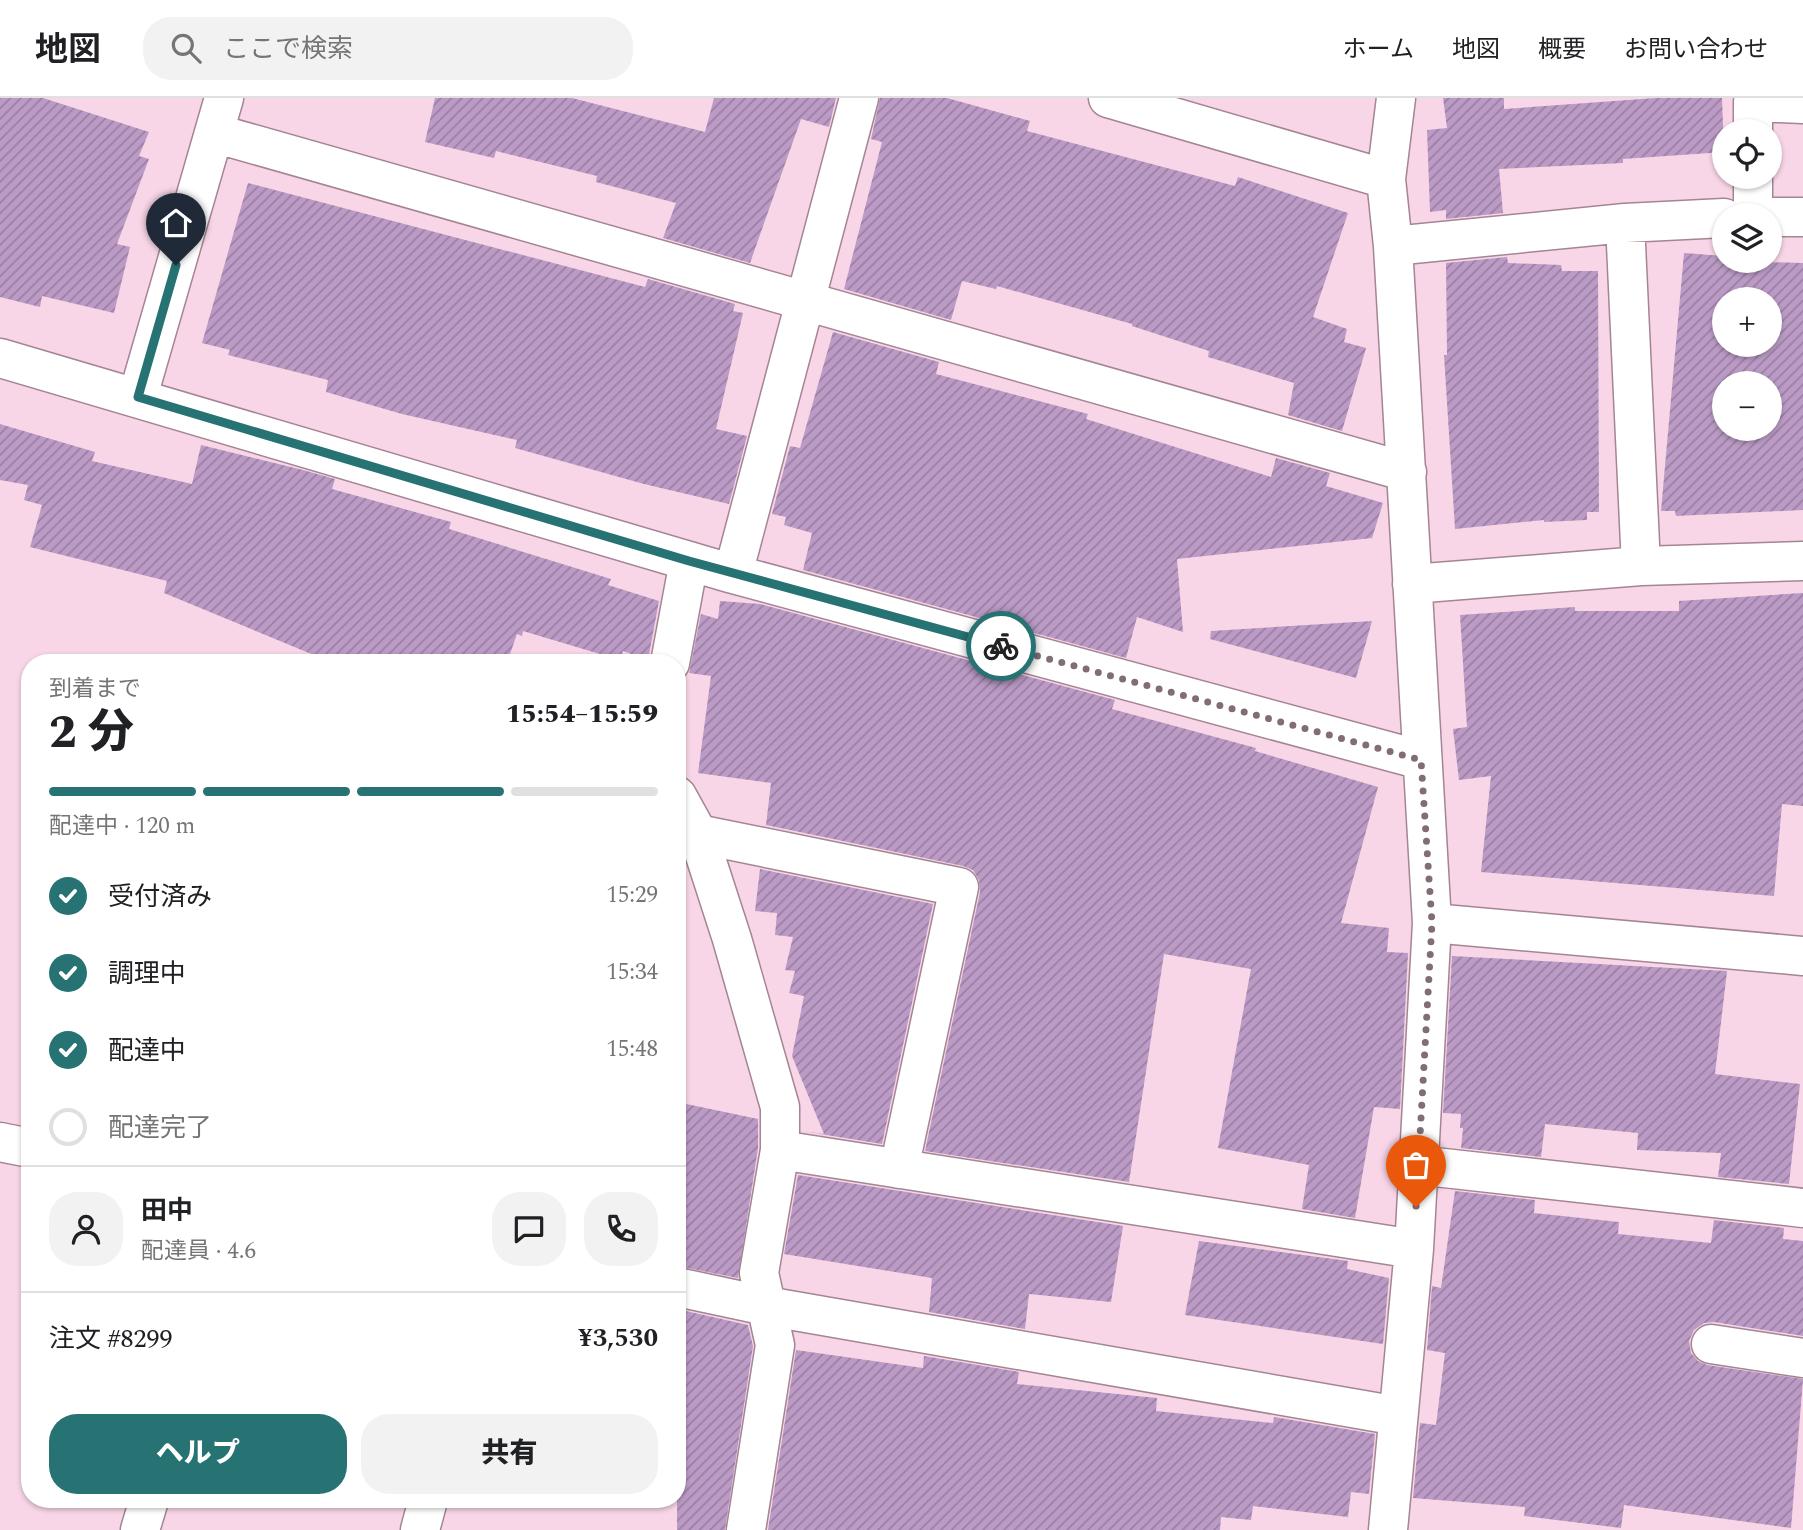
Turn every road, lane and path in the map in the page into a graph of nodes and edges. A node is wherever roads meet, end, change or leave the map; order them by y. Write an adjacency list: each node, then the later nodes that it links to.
1 (859, 98): 13 (street)
2 (1108, 98): 7 (street)
3 (1396, 98): 7 (street)
4 (1803, 104): 6 (street)
5 (219, 115): 13 (street); 15 (street)
6 (1753, 119)
7 (1386, 179): 12 (street)
8 (1782, 217): 9 (street)
9 (1803, 218)
10 (1712, 219): 11 (street)
11 (1625, 223): 12 (street); 19 (street)
12 (1393, 246): 16 (street)
13 (804, 301): 16 (street); 20 (street)
14 (0, 358): 15 (street)
15 (138, 397): 17 (street)
16 (1407, 472): 21 (street)
17 (689, 561): 20 (street); 22 (street)
18 (1803, 561): 19 (street)
19 (1641, 566): 21 (street)
20 (733, 573): 23 (street)
21 (1412, 584): 23 (street)
22 (672, 654)
23 (1421, 760): 26 (street)
24 (686, 812): 25 (street)
25 (698, 834): 30 (street); 32 (street)
26 (1432, 923): 27 (street); 31 (street)
27 (1803, 956)
28 (0, 1142): 29 (street)
29 (21, 1146)
30 (780, 1150): 32 (street); 36 (street)
31 (1417, 1165): 33 (street); 34 (street)
32 (899, 1169): 34 (street)
33 (1803, 1208)
34 (1414, 1249): 39 (street)
35 (686, 1289): 36 (street)
36 (766, 1306): 39 (street); 44 (street)
37 (1711, 1344): 38 (street)
38 (1803, 1358)
39 (1398, 1416): 45 (street)
40 (147, 1508): 42 (street)
41 (426, 1508): 43 (street)
42 (140, 1530)
43 (420, 1530)
44 (746, 1530)
45 (1388, 1530)

